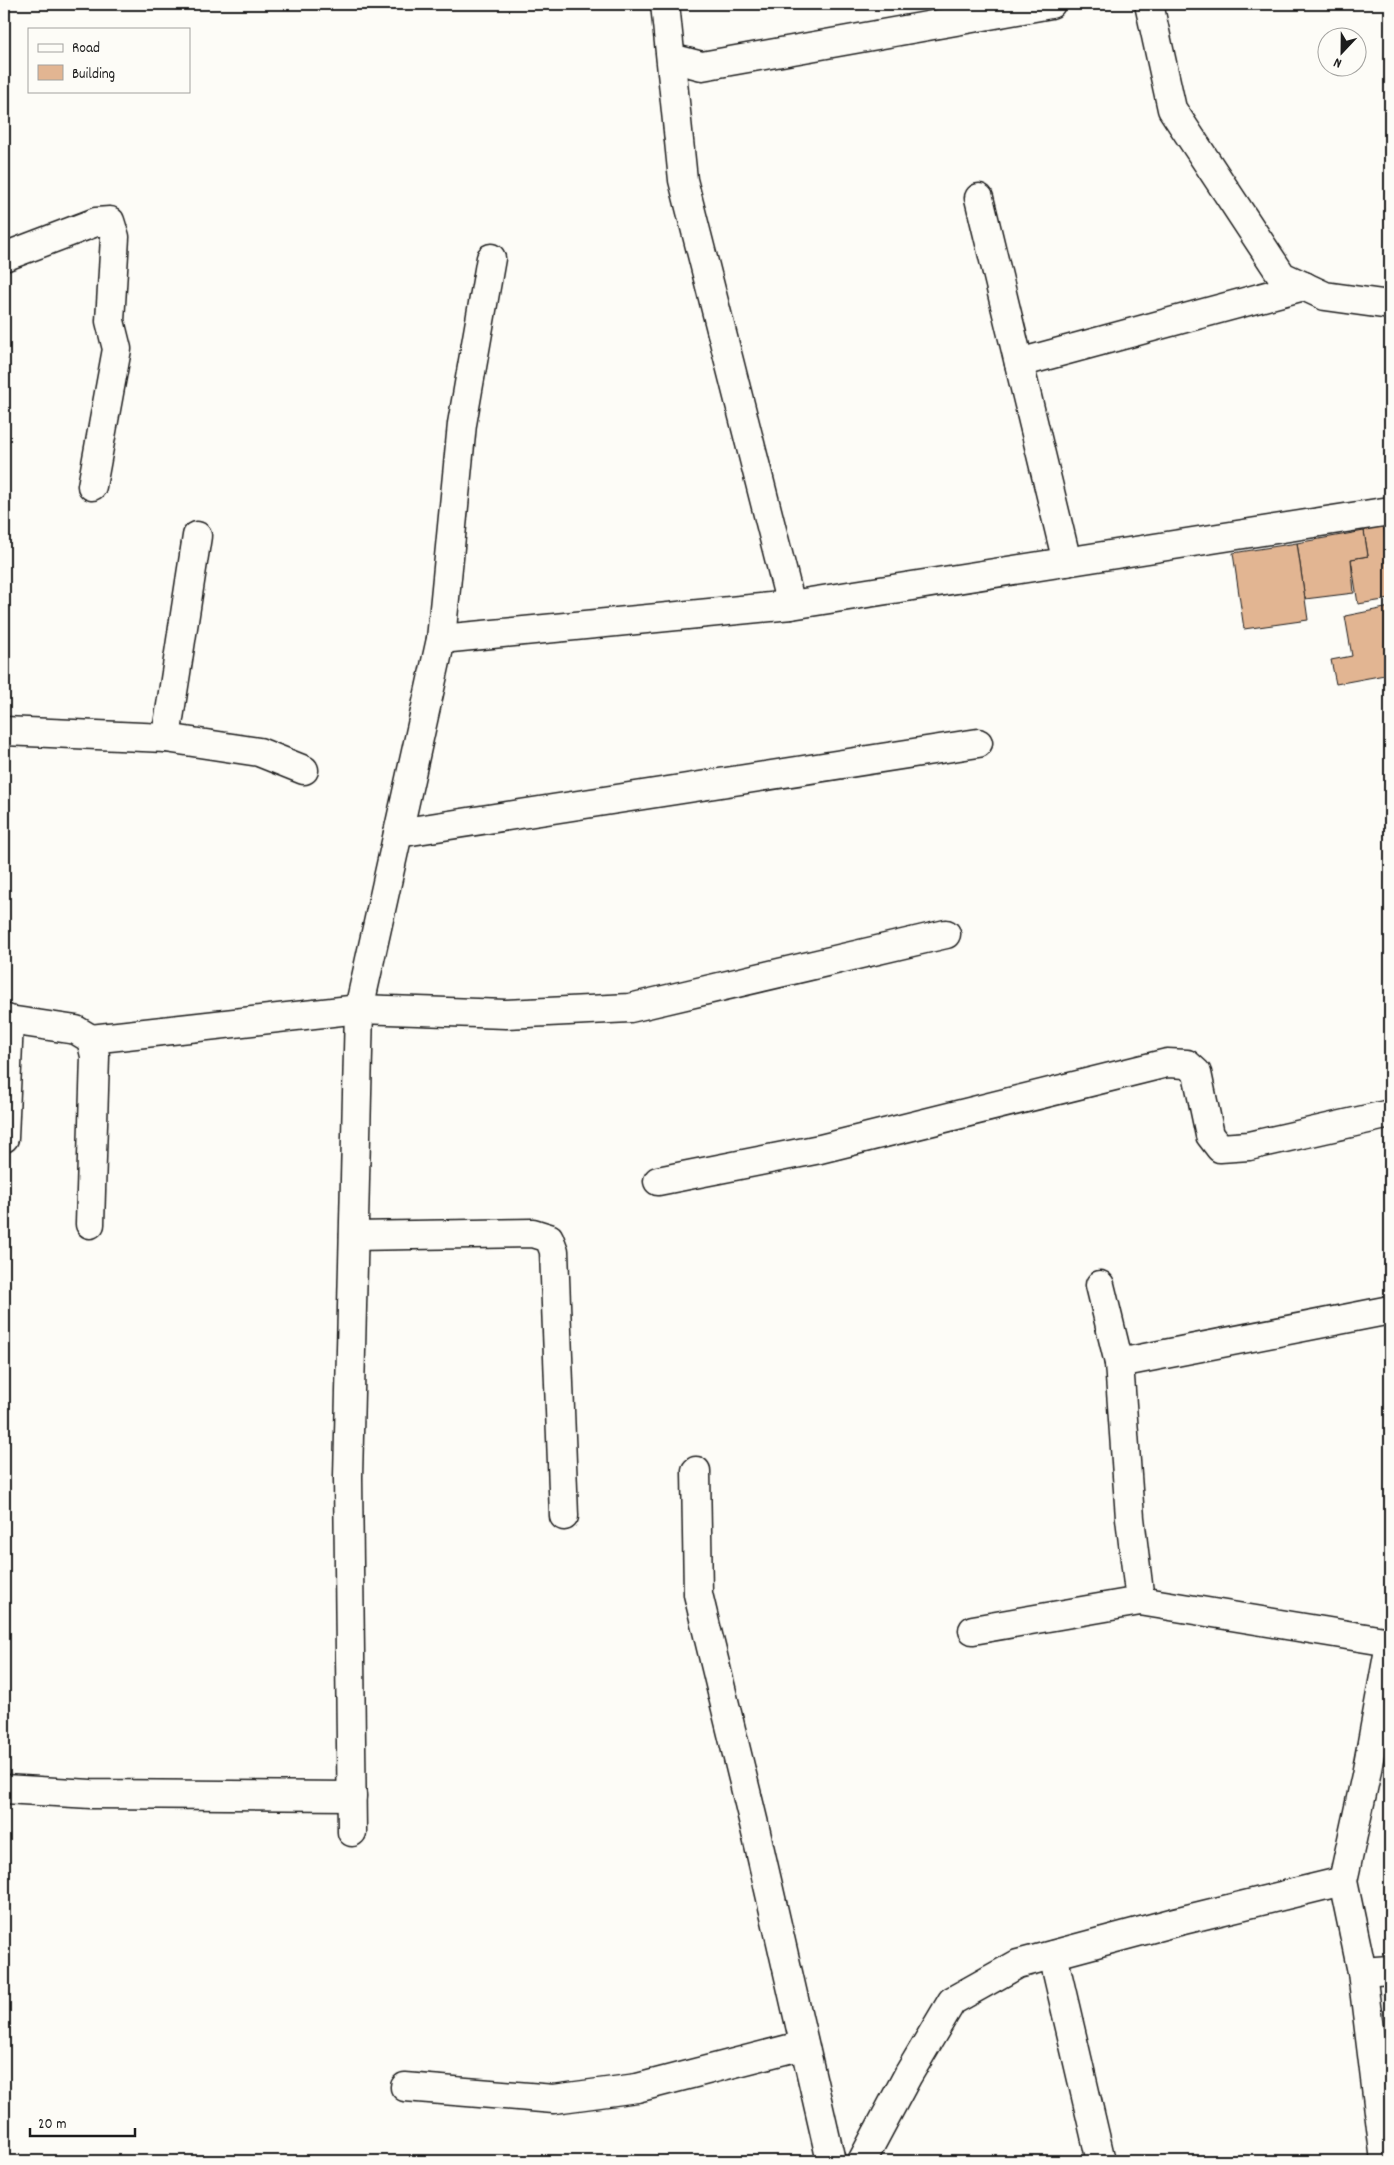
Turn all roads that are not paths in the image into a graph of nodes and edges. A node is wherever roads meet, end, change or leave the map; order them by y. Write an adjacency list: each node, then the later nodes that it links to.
1 (664, 4): 4 (street)
2 (1051, 4): 4 (street)
3 (1149, 4): 8 (street)
4 (670, 58): 15 (street)
5 (979, 198): 10 (street)
6 (4, 257): 11 (street)
7 (491, 258): 16 (street)
8 (1304, 286): 9 (street); 10 (street)
9 (1390, 305)
10 (1019, 363): 14 (street)
11 (92, 486)
12 (1390, 511): 14 (street)
13 (197, 536): 18 (street)
14 (1067, 562): 15 (street)
15 (791, 605): 16 (street)
16 (441, 639): 21 (street)
17 (4, 731): 18 (street)
18 (166, 738): 20 (street)
19 (978, 743): 21 (street)
20 (304, 770)
21 (398, 833): 23 (street)
22 (946, 934): 23 (street)
23 (359, 1010): 25 (street); 30 (street)
24 (7, 1019): 25 (street); 27 (street)
25 (91, 1039): 29 (street)
26 (1390, 1114): 28 (street)
27 (4, 1138)
28 (658, 1181)
29 (90, 1224)
30 (354, 1236): 35 (street); 40 (street)
31 (1100, 1285): 33 (street)
32 (1390, 1310): 33 (street)
33 (1119, 1363): 36 (street)
34 (696, 1471): 46 (street)
35 (564, 1516)
36 (1140, 1601): 37 (street); 38 (street)
37 (973, 1630)
38 (1390, 1643): 42 (street)
39 (4, 1789): 40 (street)
40 (352, 1796): 41 (street)
41 (352, 1832)
42 (1343, 1881): 43 (street); 45 (street)
43 (1053, 1955): 49 (street); 50 (street)
44 (1390, 1970): 45 (street)
45 (1362, 1972): 51 (street)
46 (804, 2045): 47 (street); 48 (street)
47 (405, 2087)
48 (831, 2161)
49 (862, 2161)
50 (1100, 2161)
51 (1385, 2161)

